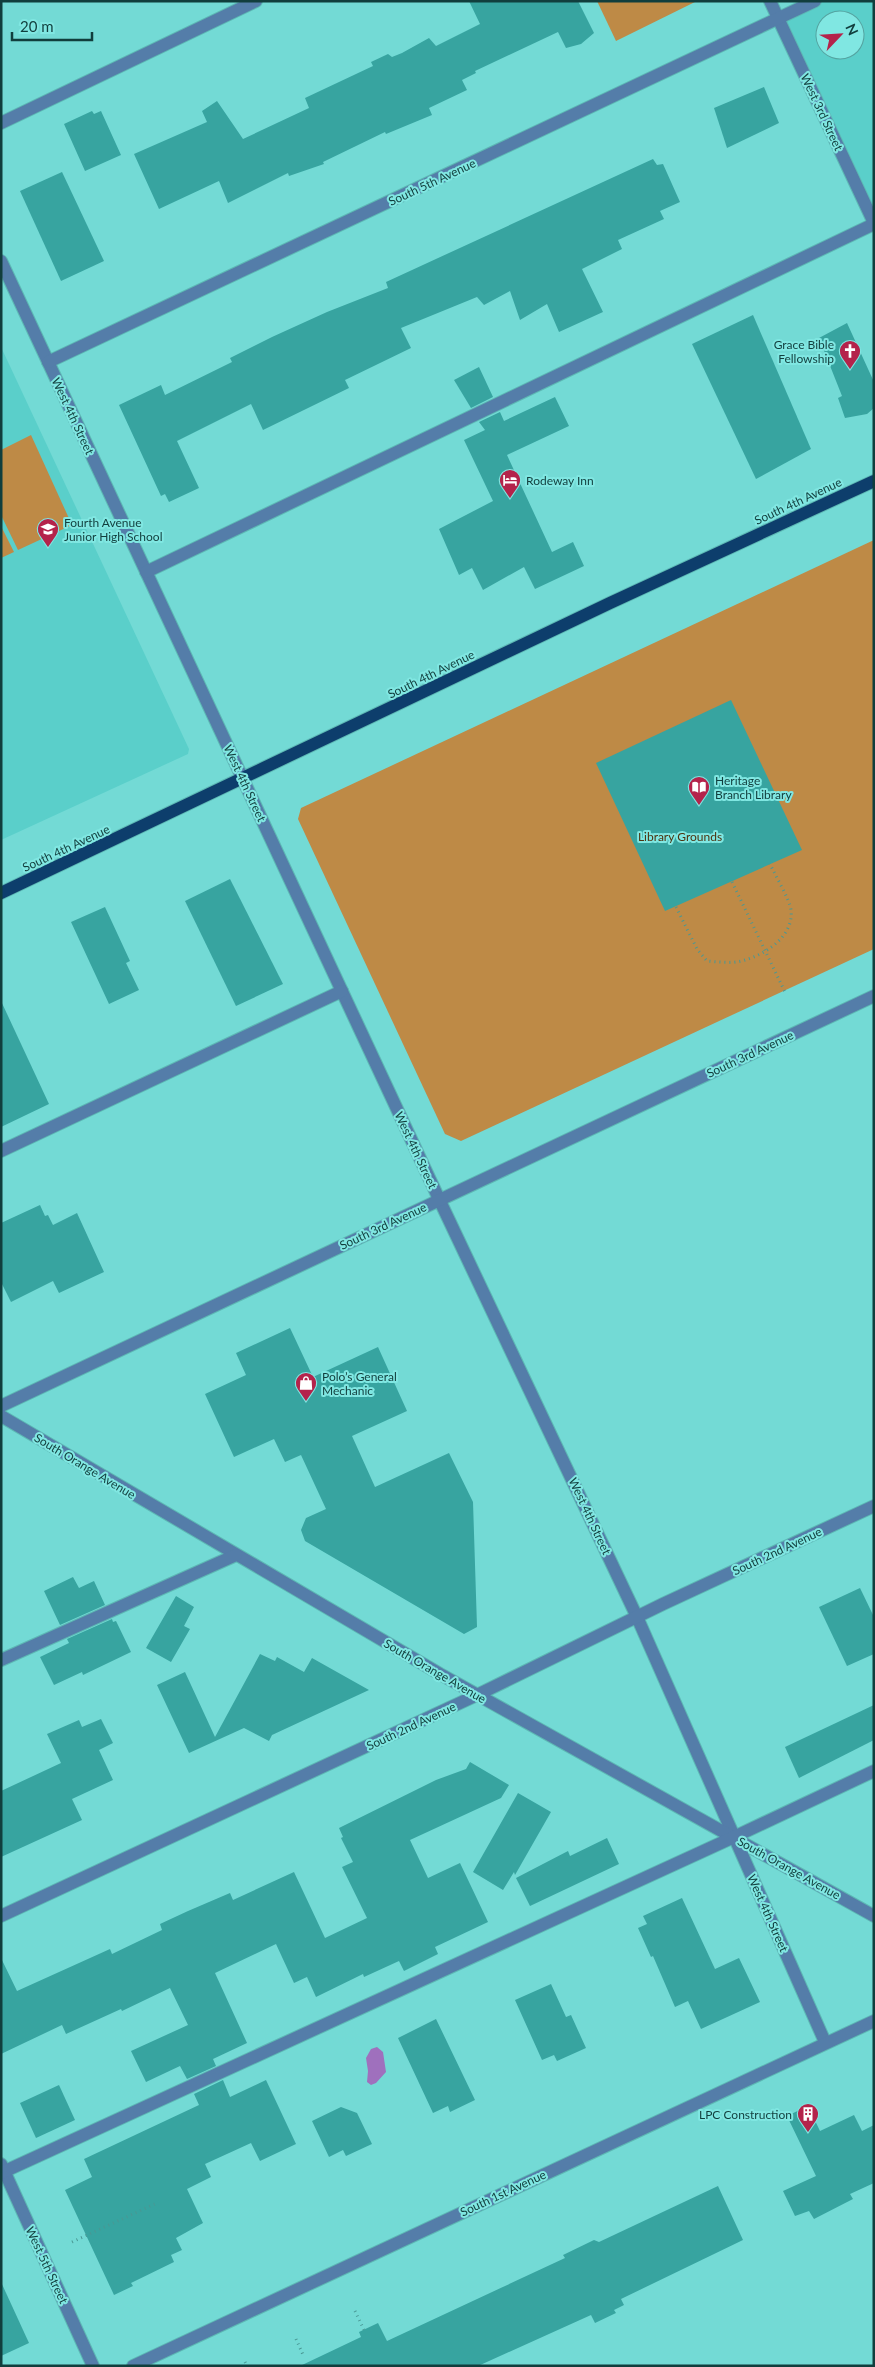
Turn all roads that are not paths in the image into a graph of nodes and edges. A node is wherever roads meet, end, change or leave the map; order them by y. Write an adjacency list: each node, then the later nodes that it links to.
1 (256, 1): 5 (street)
2 (770, 1): 4 (street, West 3rd Street)
3 (815, 1): 4 (street, South 5th Avenue)
4 (778, 19): 6 (street, West 3rd Street); 8 (street, South 5th Avenue)
5 (1, 123)
6 (874, 224): 10 (street)
7 (1, 261): 8 (street, West 4th Street)
8 (48, 362): 10 (street, West 4th Street)
9 (874, 481): 11 (main road, South 4th Avenue)
10 (146, 572): 11 (street, West 4th Street)
11 (243, 780): 12 (main road, South 4th Avenue); 13 (street, West 4th Street)
12 (1, 893)
13 (342, 991): 15 (street); 16 (street, West 4th Street)
14 (874, 996): 16 (street, South 3rd Avenue)
15 (1, 1151)
16 (440, 1199): 17 (street, South 3rd Avenue); 21 (street, West 4th Street)
17 (1, 1406)
18 (1, 1416): 20 (street, South Orange Avenue)
19 (874, 1506): 21 (street, South 2nd Avenue)
20 (236, 1555): 22 (street); 23 (street, South Orange Avenue)
21 (637, 1617): 23 (street, South 2nd Avenue); 25 (street, West 4th Street)
22 (1, 1660)
23 (477, 1695): 25 (street, South Orange Avenue); 26 (street, South 2nd Avenue)
24 (874, 1771): 25 (street)
25 (734, 1837): 27 (street, South Orange Avenue); 29 (street, West 4th Street); 30 (street)
26 (1, 1916)
27 (874, 1916)
28 (874, 2020): 29 (street, South 1st Avenue)
29 (825, 2042): 32 (street, South 1st Avenue)
30 (2, 2169): 31 (street, West 5th Street)
31 (94, 2366)
32 (133, 2366)

